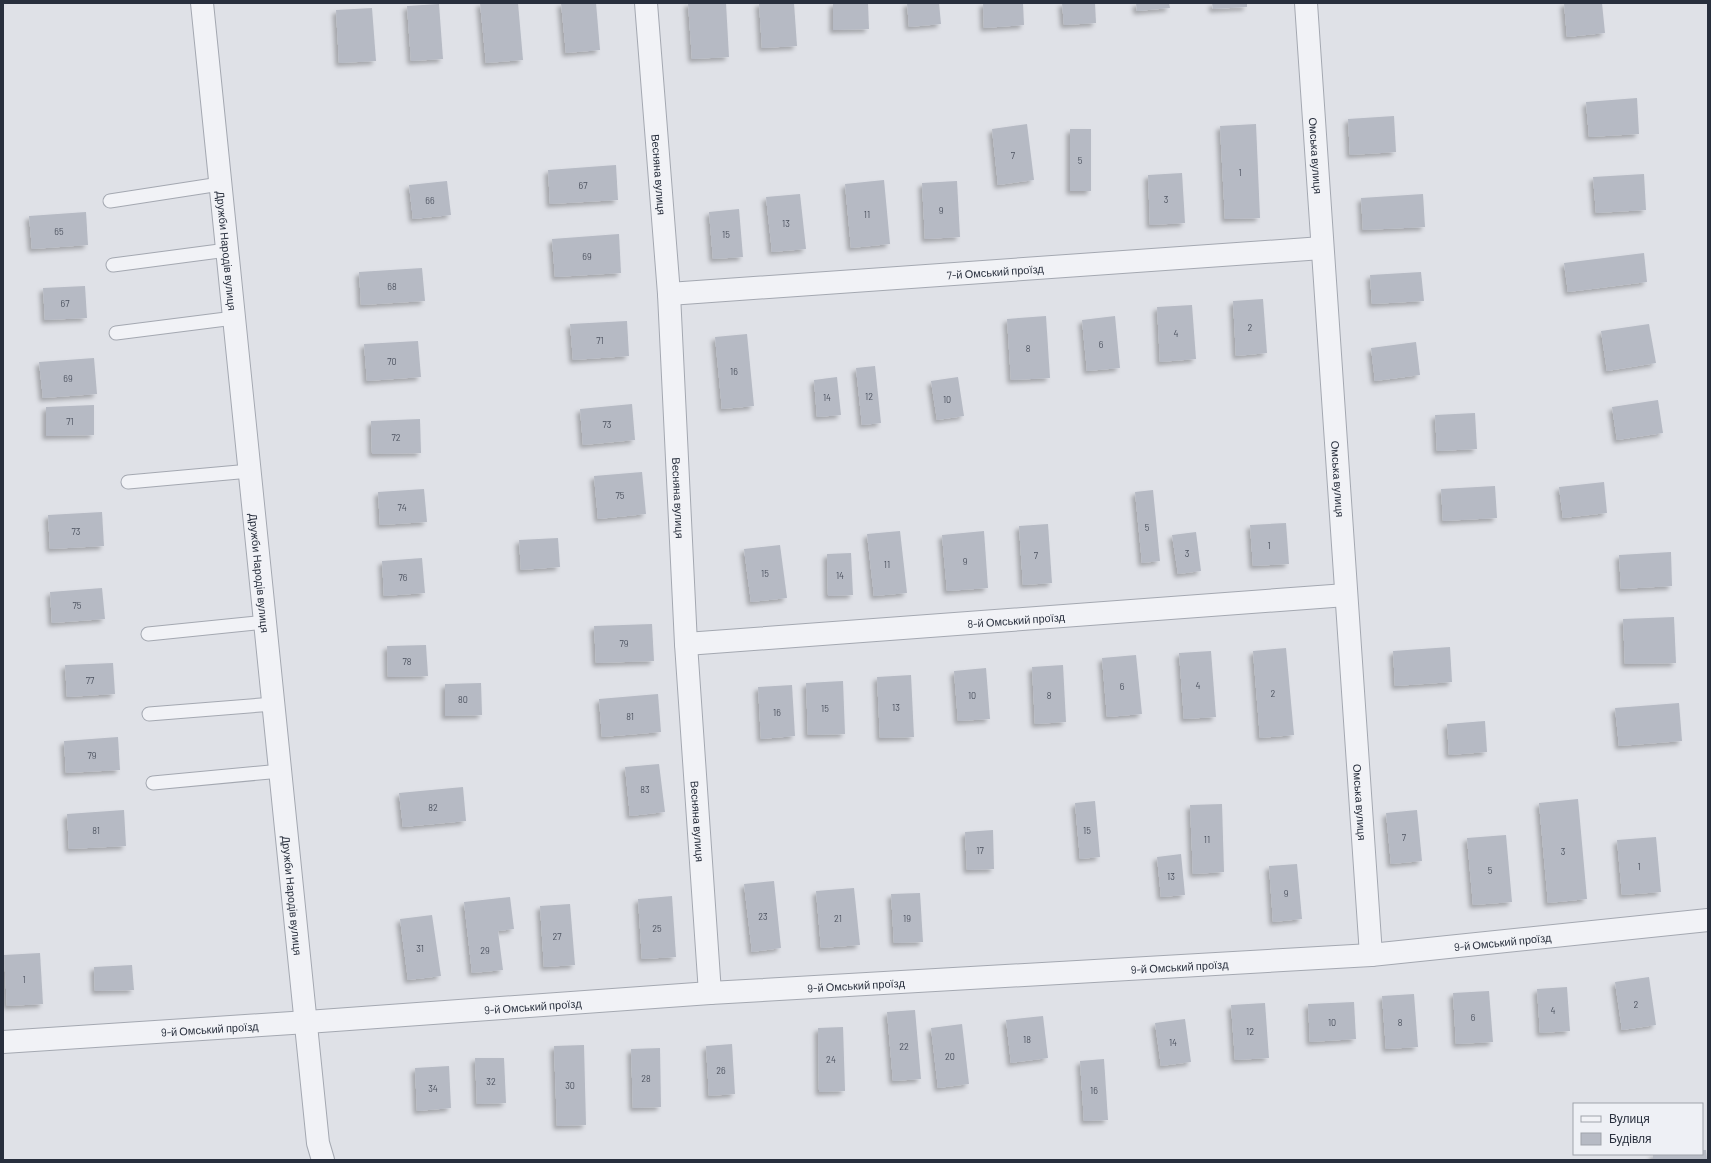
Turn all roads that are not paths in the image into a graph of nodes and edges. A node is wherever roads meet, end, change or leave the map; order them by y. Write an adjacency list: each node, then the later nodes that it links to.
1 (202, 3): 4 (street, Дружби Народів вулиця)
2 (646, 3): 9 (street, Весняна вулиця)
3 (1306, 3): 6 (street, Омська вулиця)
4 (220, 184): 5 (lane); 7 (street, Дружби Народів вулиця)
5 (110, 202)
6 (1322, 248): 9 (street, 7-й Омський проїзд); 14 (street, Омська вулиця)
7 (227, 250): 8 (lane); 10 (street, Дружби Народів вулиця)
8 (113, 265)
9 (668, 294): 17 (street, Весняна вулиця)
10 (234, 318): 11 (lane); 12 (street, Дружби Народів вулиця)
11 (116, 333)
12 (250, 471): 13 (lane); 15 (street, Дружби Народів вулиця)
13 (128, 482)
14 (1346, 595): 17 (street, 8-й Омський проїзд); 23 (street, Омська вулиця)
15 (266, 622): 16 (lane); 18 (street, Дружби Народів вулиця)
16 (148, 634)
17 (686, 644): 24 (street, Весняна вулиця)
18 (274, 704): 19 (lane); 20 (street, Дружби Народів вулиця)
19 (149, 714)
20 (281, 771): 21 (lane); 25 (street, Дружби Народів вулиця)
21 (153, 783)
22 (1708, 920): 23 (street, 9-й Омський проїзд)
23 (1371, 955): 24 (street, 9-й Омський проїзд)
24 (710, 993): 25 (street, 9-й Омський проїзд)
25 (307, 1022): 26 (street, 9-й Омський проїзд); 27 (street, Дружби Народів вулиця)
26 (3, 1042)
27 (320, 1152)

